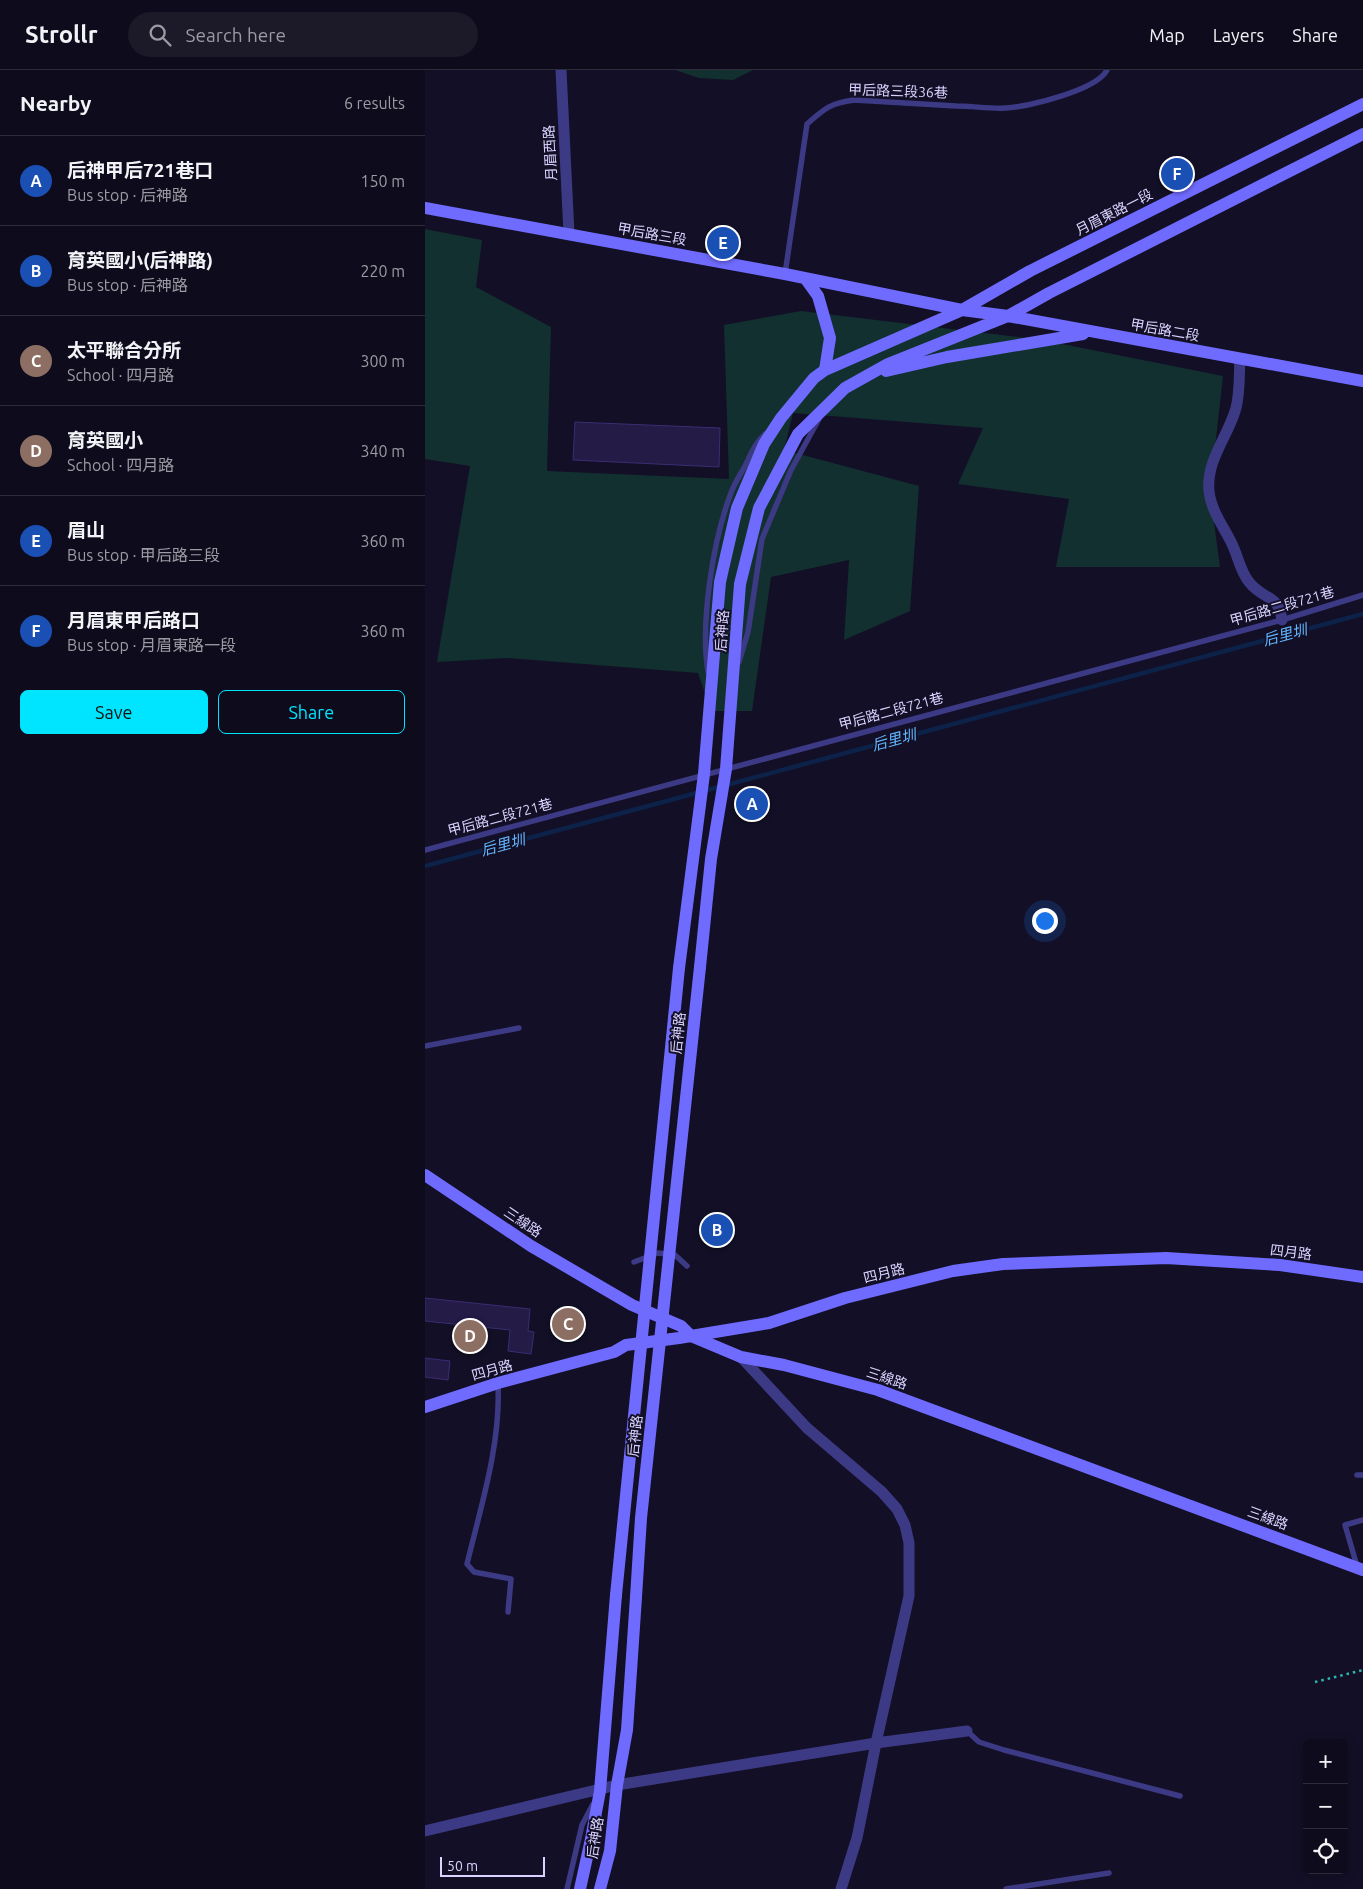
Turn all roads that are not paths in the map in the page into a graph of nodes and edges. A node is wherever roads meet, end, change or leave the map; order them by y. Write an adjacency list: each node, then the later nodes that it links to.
1 (561, 70): 6 (street, 月眉西路)
2 (1107, 70): 7 (lane, 甲后路三段36巷)
3 (1363, 104): 9 (street, 月眉東路一段)
4 (1363, 134): 10 (street)
5 (425, 208): 6 (street, 甲后路三段)
6 (569, 234): 7 (street, 甲后路三段)
7 (785, 274): 8 (street, 甲后路三段)
8 (805, 278): 9 (street, 甲后路三段); 13 (street)
9 (962, 310): 10 (street, 甲后路二段); 13 (street, 后神路)
10 (1008, 316): 11 (street, 甲后路二段); 14 (street, 后神路)
11 (1091, 332): 12 (street, 甲后路二段); 14 (street)
12 (1240, 359): 15 (street, 甲后路二段); 17 (street)
13 (825, 370): 19 (street, 后神路)
14 (867, 376): 18 (street, 后神路)
15 (1363, 381)
16 (1363, 595): 17 (lane, 甲后路二段721巷)
17 (1282, 620): 18 (lane, 甲后路二段721巷)
18 (726, 769): 19 (lane, 甲后路二段721巷); 36 (street, 后神路, bridge)
19 (704, 774): 20 (lane, 甲后路二段721巷); 37 (street, 后神路, bridge)
20 (425, 850)
21 (519, 1028): 22 (lane)
22 (425, 1046)
23 (425, 1175): 27 (street, 三線路)
24 (634, 1262): 25 (lane)
25 (687, 1266)
26 (1363, 1277): 27 (street, 四月路)
27 (691, 1336): 28 (street, 三線路); 29 (street, 四月路)
28 (741, 1357): 32 (street, 三線路); 35 (street)
29 (497, 1383): 30 (street, 四月路); 33 (lane)
30 (425, 1406)
31 (1363, 1520): 32 (lane)
32 (1360, 1569)
33 (508, 1612)
34 (967, 1732): 35 (street); 38 (lane)
35 (875, 1743): 36 (street); 46 (street)
36 (617, 1785): 37 (street); 40 (street, 后神路)
37 (600, 1791): 39 (street); 42 (lane); 43 (street, 后神路)
38 (1180, 1796)
39 (425, 1831)
40 (610, 1851): 44 (street, 后神路); 45 (lane)
41 (1109, 1873): 47 (lane)
42 (567, 1889)
43 (580, 1889)
44 (600, 1889)
45 (607, 1889)
46 (841, 1889)
47 (1006, 1889)

